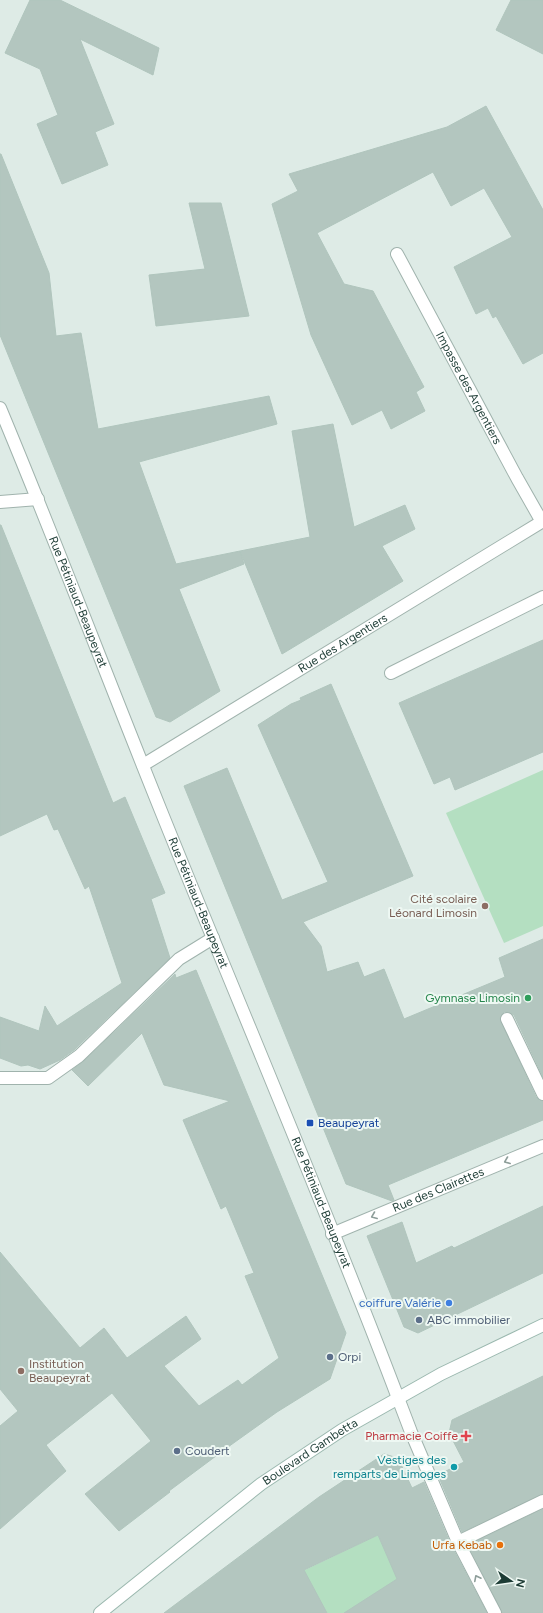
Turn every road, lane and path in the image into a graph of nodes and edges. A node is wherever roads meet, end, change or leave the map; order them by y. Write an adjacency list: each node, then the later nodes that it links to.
1 (397, 254): 5 (street, Impasse des Argentiers)
2 (0, 408): 3 (street, Rue Pétiniaud-Beaupeyrat)
3 (38, 499): 4 (street); 8 (street, Rue Pétiniaud-Beaupeyrat)
4 (0, 502)
5 (542, 522): 8 (street, Rue des Argentiers)
6 (543, 597): 7 (street)
7 (391, 673)
8 (143, 765): 9 (street, Rue Pétiniaud-Beaupeyrat)
9 (213, 938): 11 (street); 14 (street, Rue Pétiniaud-Beaupeyrat)
10 (507, 1019): 12 (street)
11 (0, 1078)
12 (543, 1094)
13 (543, 1146): 14 (street, Rue des Clairettes, one-way to 14)
14 (332, 1234): 16 (street, Rue Pétiniaud-Beaupeyrat)
15 (543, 1325): 16 (street, Boulevard Gambetta)
16 (398, 1398): 18 (street, Rue Pétiniaud-Beaupeyrat); 19 (street, Boulevard Gambetta)
17 (543, 1501): 18 (street)
18 (458, 1542): 20 (street, Rue Pétiniaud-Beaupeyrat, one-way to 18)
19 (100, 1613)
20 (495, 1613)

